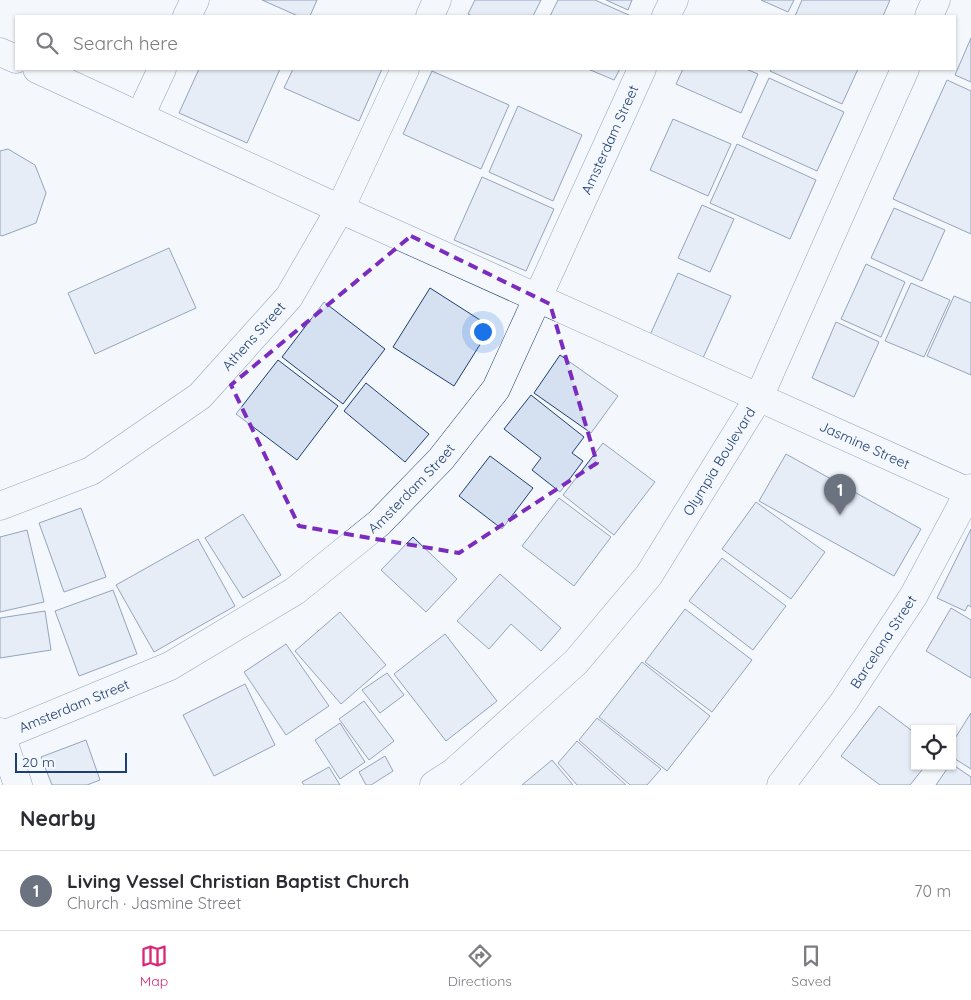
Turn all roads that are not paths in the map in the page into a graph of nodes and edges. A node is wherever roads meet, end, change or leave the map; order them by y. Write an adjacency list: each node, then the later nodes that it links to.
1 (195, 0): 5 (street)
2 (437, 0): 6 (street)
3 (674, 0): 7 (street)
4 (936, 0): 8 (street)
5 (188, 15)
6 (430, 15)
7 (666, 15)
8 (929, 15)
9 (0, 52): 10 (street)
10 (15, 59)
11 (39, 70): 16 (street, Jasmine Street)
12 (162, 70): 16 (street)
13 (405, 70): 17 (street, Athens Street)
14 (642, 70): 18 (street, Amsterdam Street)
15 (906, 70): 19 (street, Olympia Boulevard)
16 (140, 116): 17 (street, Jasmine Street)
17 (340, 209): 18 (street, Jasmine Street); 21 (street, Athens Street)
18 (538, 299): 19 (street, Jasmine Street); 22 (street, Amsterdam Street)
19 (759, 397): 20 (street, Jasmine Street); 24 (street, Olympia Boulevard)
20 (970, 491): 25 (street, Barcelona Street)
21 (0, 506)
22 (1, 734): 23 (street)
23 (18, 785)
24 (434, 785)
25 (781, 785)

